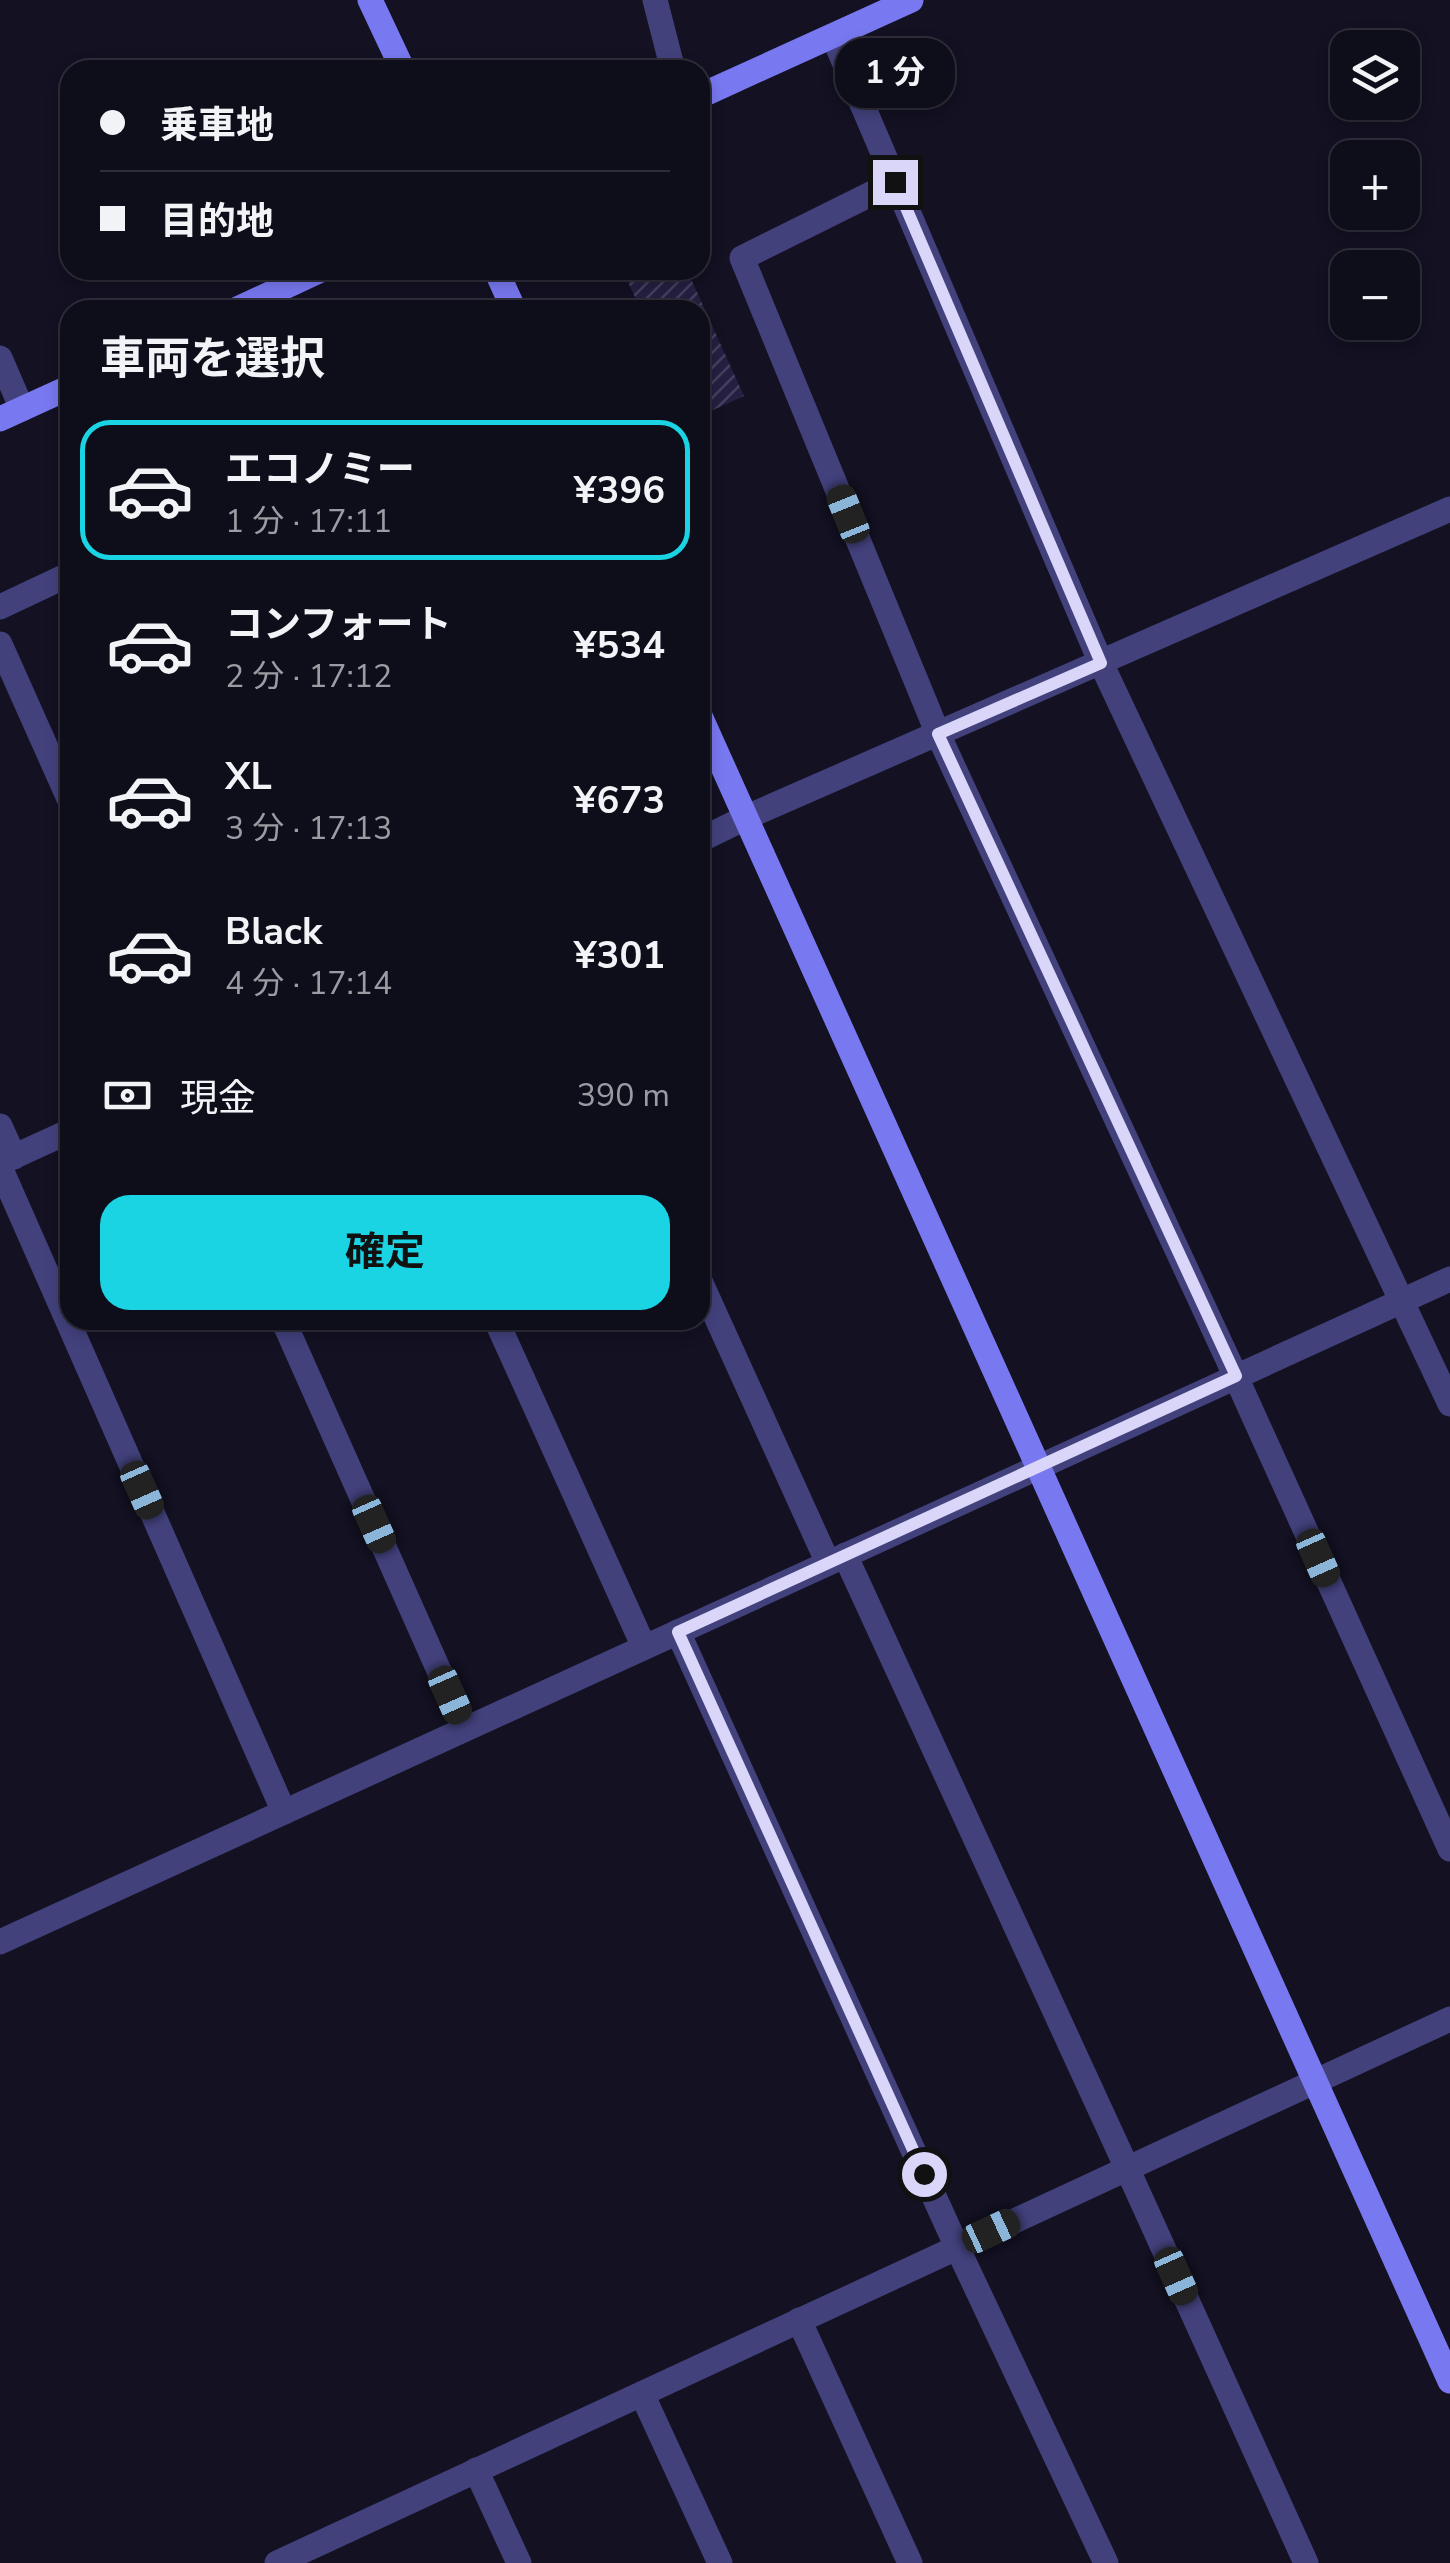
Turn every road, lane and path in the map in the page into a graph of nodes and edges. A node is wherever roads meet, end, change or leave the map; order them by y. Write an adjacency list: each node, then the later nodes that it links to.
1 (370, 0): 5 (street)
2 (655, 0): 6 (street)
3 (911, 0): 4 (street)
4 (833, 36): 7 (street); 8 (street)
5 (398, 60)
6 (670, 60)
7 (710, 91)
8 (895, 182): 18 (street); 19 (street)
9 (300, 280): 10 (street)
10 (256, 300)
11 (0, 358): 13 (street)
12 (60, 392): 13 (street)
13 (11, 414)
14 (1450, 509): 18 (street)
15 (60, 579): 16 (street)
16 (0, 607)
17 (0, 644): 21 (street)
18 (1101, 663): 19 (street); 29 (street)
19 (938, 734): 22 (street); 34 (street)
20 (710, 738): 22 (street)
21 (60, 779)
22 (746, 818): 23 (street); 36 (street)
23 (710, 835)
24 (0, 1126): 26 (street)
25 (60, 1136): 26 (street)
26 (5, 1162): 28 (street)
27 (1450, 1279): 29 (street)
28 (60, 1290)
29 (1402, 1301): 34 (street); 35 (street)
30 (710, 1302): 37 (street)
31 (77, 1330): 41 (street)
32 (287, 1330): 40 (street)
33 (501, 1330): 39 (street)
34 (1236, 1376): 36 (street); 42 (street)
35 (1450, 1404)
36 (1038, 1466): 37 (street); 45 (street)
37 (836, 1559): 38 (street); 46 (street)
38 (678, 1632): 39 (street); 47 (street)
39 (644, 1648): 40 (street)
40 (465, 1729): 41 (street)
41 (284, 1812): 43 (street)
42 (1450, 1848)
43 (0, 1942)
44 (1450, 2019): 45 (street)
45 (1314, 2081): 46 (street); 49 (street)
46 (1127, 2168): 47 (street); 58 (street)
47 (957, 2247): 48 (street); 57 (street)
48 (799, 2320): 50 (street); 56 (street)
49 (1450, 2381)
50 (642, 2394): 51 (street); 55 (street)
51 (476, 2470): 52 (street); 54 (street)
52 (322, 2554): 53 (street)
53 (277, 2563)
54 (519, 2563)
55 (720, 2563)
56 (910, 2563)
57 (1106, 2563)
58 (1306, 2563)

